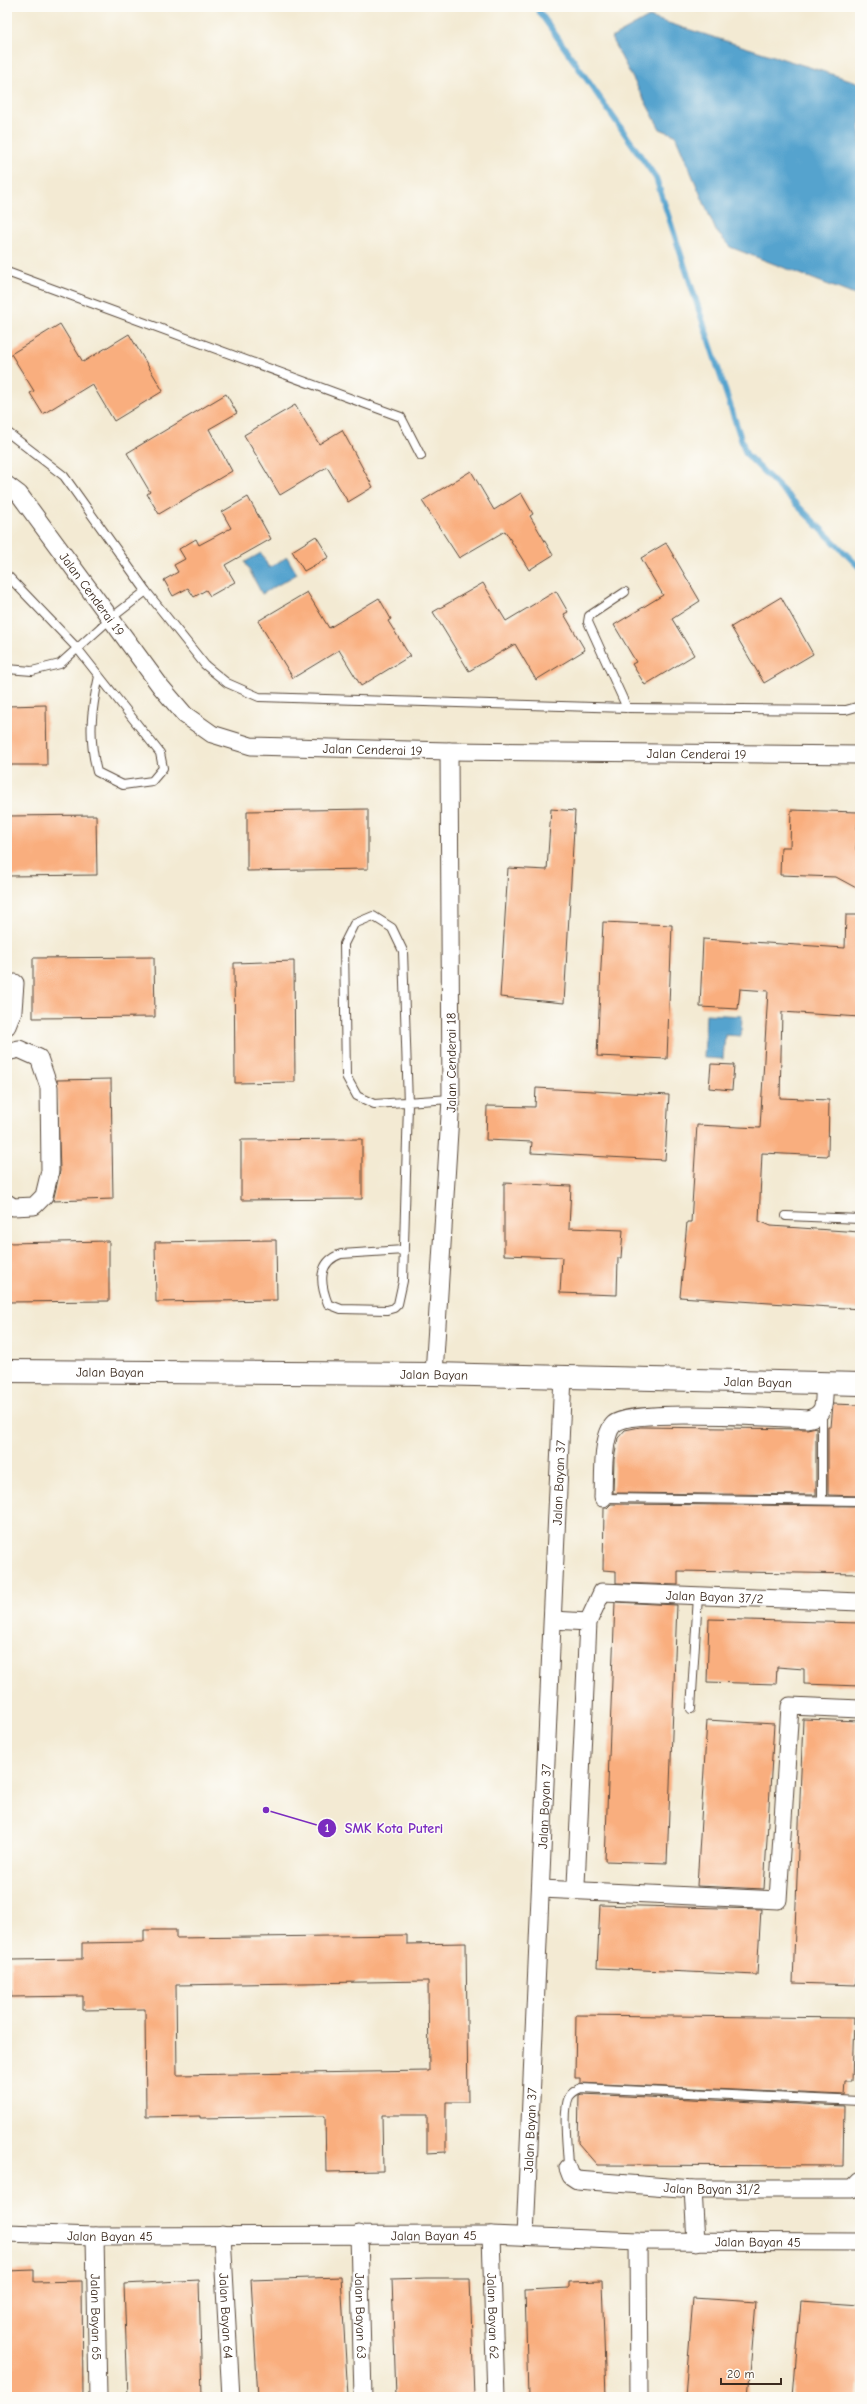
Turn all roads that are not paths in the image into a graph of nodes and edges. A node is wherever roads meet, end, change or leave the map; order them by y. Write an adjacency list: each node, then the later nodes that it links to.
1 (7, 272): 3 (lane)
2 (7, 432): 6 (lane)
3 (421, 456)
4 (7, 485): 8 (street, Jalan Cenderai 19)
5 (7, 575): 9 (lane)
6 (146, 591): 8 (lane); 13 (lane)
7 (625, 592): 13 (lane)
8 (110, 619): 9 (lane); 14 (street, Jalan Cenderai 19)
9 (77, 648): 10 (lane); 11 (lane)
10 (7, 669)
11 (99, 676): 11 (lane)
12 (860, 706): 13 (lane)
13 (627, 708)
14 (449, 751): 15 (street, Jalan Cenderai 19); 19 (street, Jalan Cenderai 18)
15 (860, 755)
16 (15, 983): 17 (street)
17 (7, 1026)
18 (7, 1052): 21 (street)
19 (451, 1099): 20 (lane); 26 (street, Jalan Cenderai 18)
20 (408, 1104): 20 (lane); 24 (lane)
21 (7, 1203)
22 (786, 1216): 23 (lane)
23 (860, 1219)
24 (404, 1250): 24 (lane)
25 (7, 1371): 26 (street, Jalan Bayan)
26 (434, 1374): 27 (street, Jalan Bayan)
27 (563, 1376): 28 (street, Jalan Bayan); 36 (street, Jalan Bayan 37)
28 (824, 1383): 29 (street, Jalan Bayan); 30 (street)
29 (860, 1384)
30 (822, 1411): 31 (street); 32 (lane)
31 (603, 1498): 32 (lane)
32 (822, 1499): 33 (lane)
33 (860, 1501)
34 (698, 1596): 35 (street, Jalan Bayan 37/2); 37 (street, Jalan Bayan 37/2); 38 (lane)
35 (860, 1602)
36 (553, 1620): 37 (street); 41 (street, Jalan Bayan 37)
37 (588, 1622): 40 (street)
38 (691, 1709)
39 (860, 1709): 41 (street)
40 (576, 1885)
41 (541, 1889): 51 (street, Jalan Bayan 37)
42 (860, 2101): 43 (lane)
43 (568, 2168): 45 (street, Jalan Bayan 31/2)
44 (860, 2181): 45 (street, Jalan Bayan 31/2)
45 (693, 2189): 53 (street)
46 (7, 2233): 49 (street, Jalan Bayan 45)
47 (358, 2234): 48 (street, Jalan Bayan 45); 50 (street, Jalan Bayan 45); 57 (street, Jalan Bayan 63)
48 (491, 2235): 51 (street, Jalan Bayan 45); 58 (street, Jalan Bayan 62)
49 (94, 2236): 50 (street, Jalan Bayan 45); 55 (street, Jalan Bayan 65)
50 (222, 2236): 56 (street, Jalan Bayan 64)
51 (525, 2236): 52 (street, Jalan Bayan 45)
52 (638, 2241): 53 (street, Jalan Bayan 45); 59 (street)
53 (696, 2242): 54 (street, Jalan Bayan 45)
54 (860, 2242)
55 (98, 2397)
56 (231, 2397)
57 (363, 2397)
58 (496, 2397)
59 (639, 2397)

